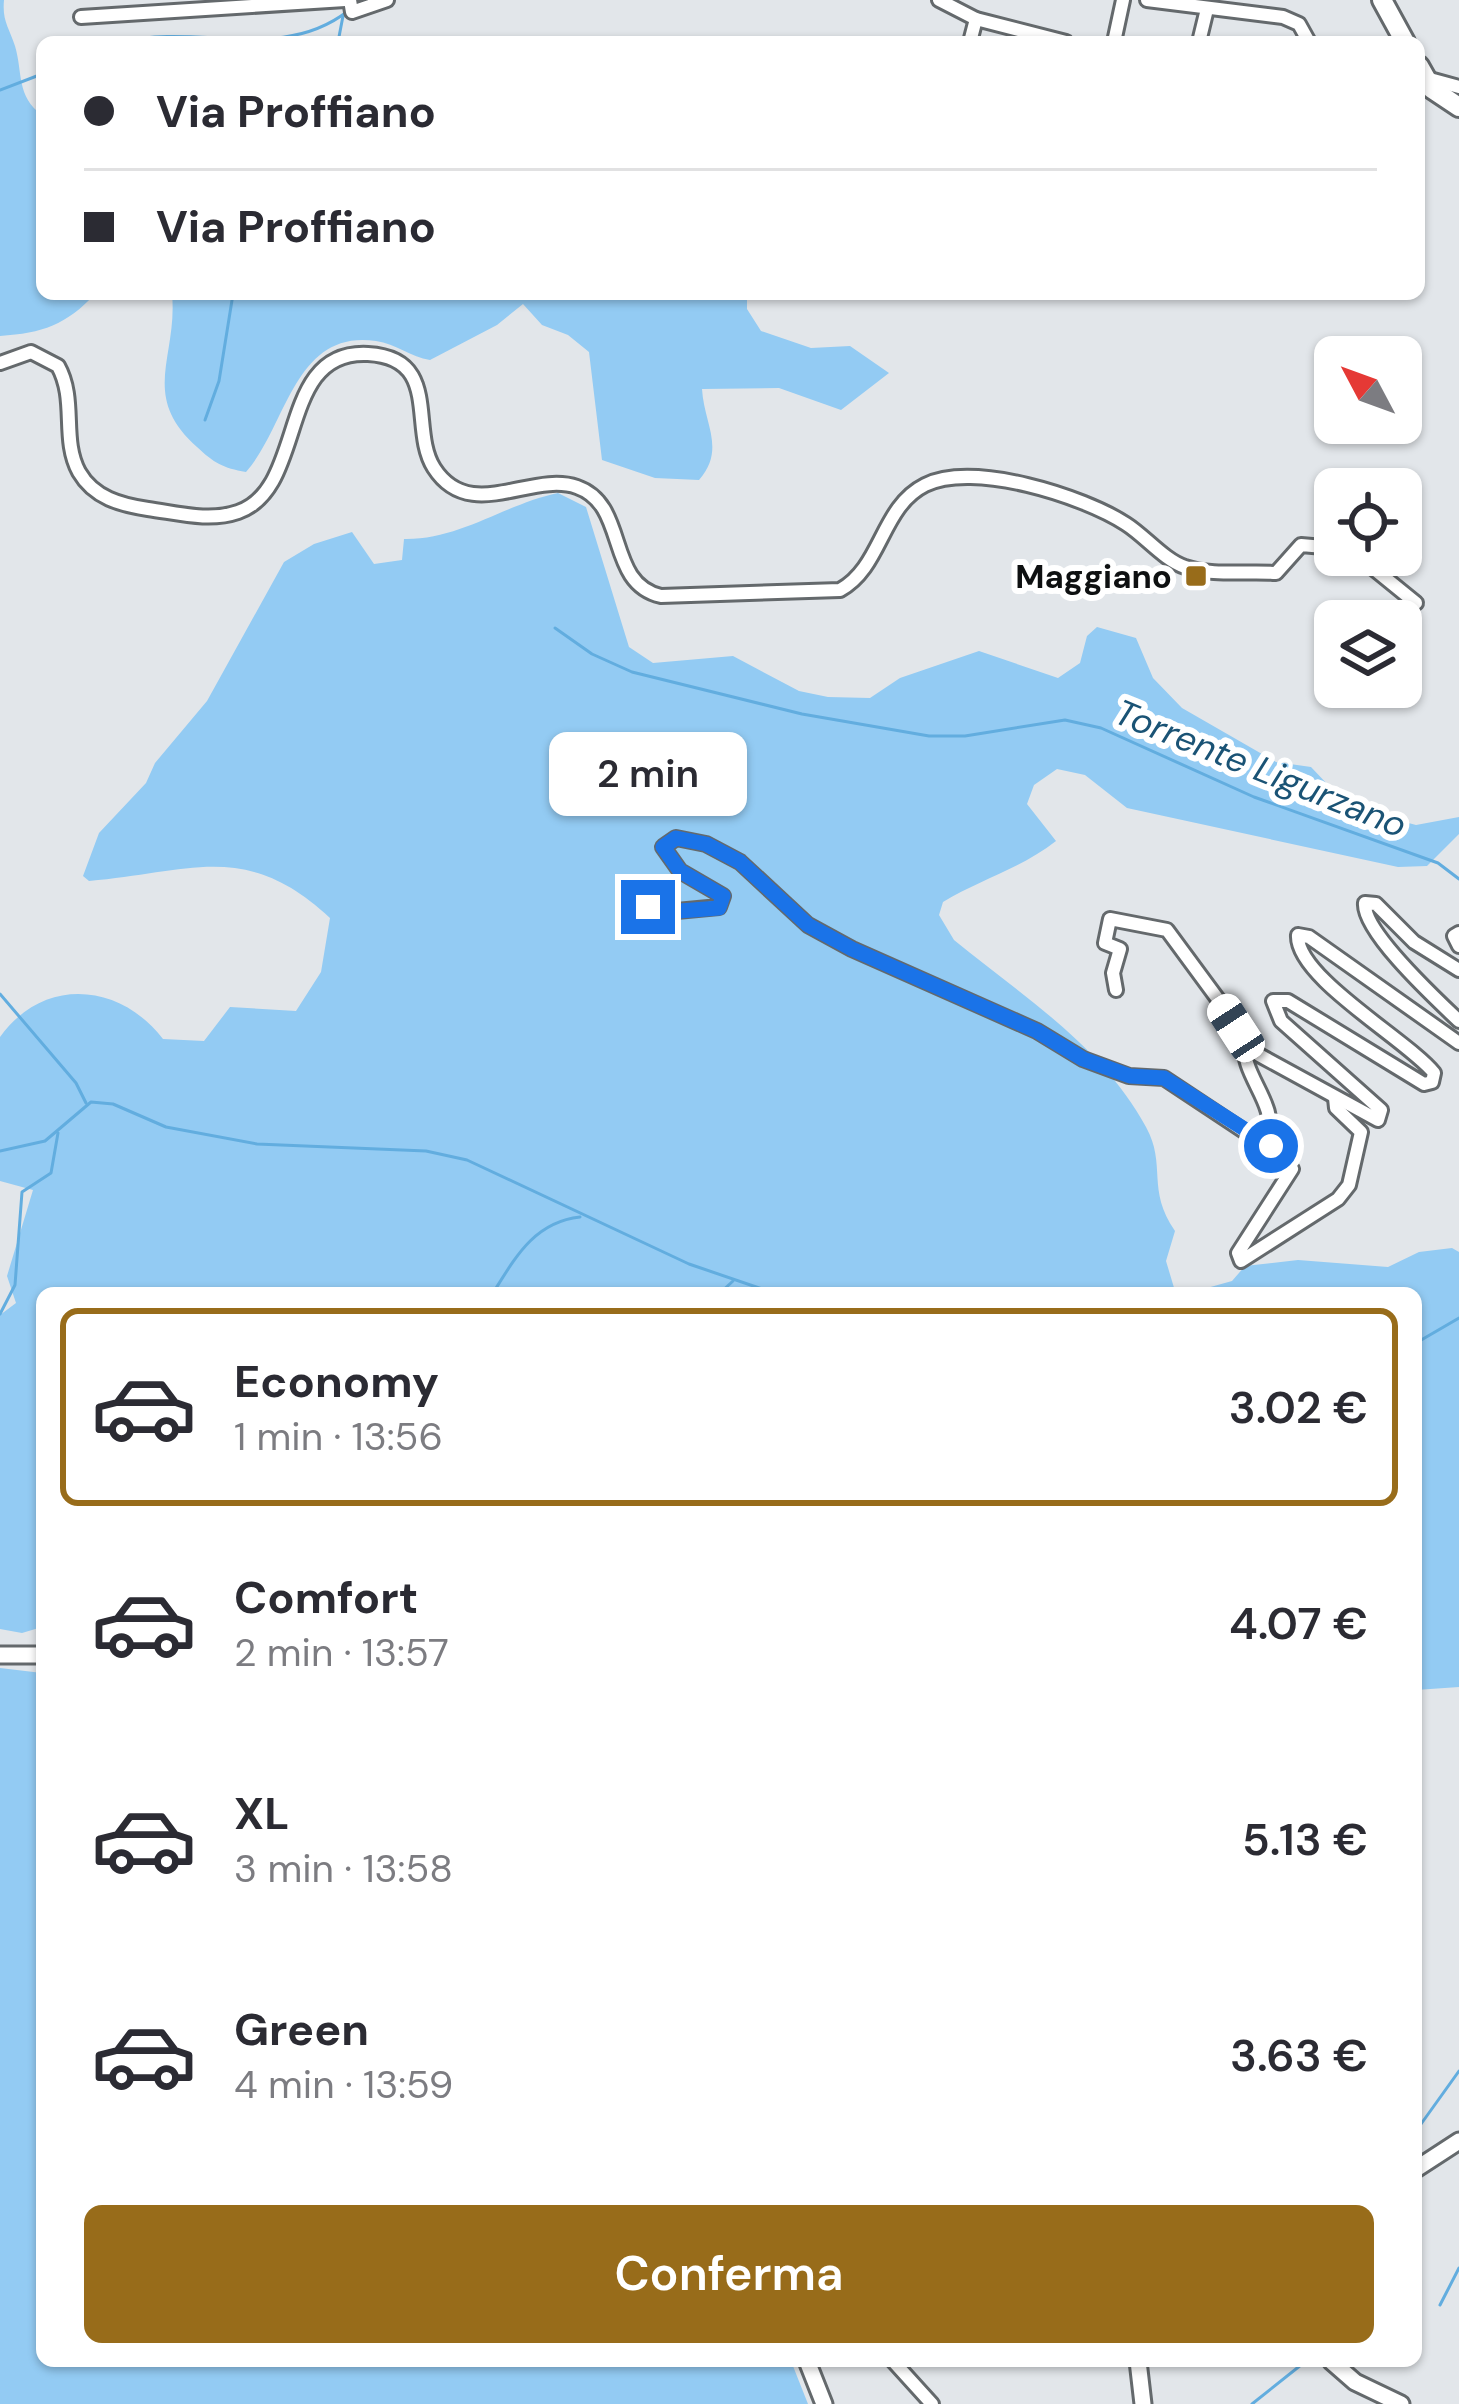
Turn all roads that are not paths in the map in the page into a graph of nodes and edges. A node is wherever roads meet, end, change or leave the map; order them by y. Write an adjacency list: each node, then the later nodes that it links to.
1 (387, 0): 6 (street)
2 (939, 0): 9 (street)
3 (1123, 0): 12 (street)
4 (1147, 0): 7 (street)
5 (1382, 0): 15 (main road)
6 (349, 4): 8 (street)
7 (1207, 9): 13 (street); 14 (street)
8 (80, 17)
9 (976, 19): 10 (street); 11 (street)
10 (972, 36)
11 (1043, 36)
12 (1115, 36)
13 (1200, 36)
14 (1305, 36)
15 (1403, 36)
16 (1425, 78): 18 (street)
17 (1425, 80): 19 (main road)
18 (1459, 87)
19 (1459, 107)
20 (0, 363): 21 (street)
21 (1314, 546)
22 (1383, 576): 23 (street)
23 (1412, 600)
24 (648, 907): 33 (street)
25 (1459, 933): 26 (street)
26 (1459, 946)
27 (1459, 970): 29 (street)
28 (1116, 990): 30 (street)
29 (1459, 1021)
30 (1245, 1041): 32 (street); 33 (street)
31 (1459, 1043): 32 (street)
32 (1335, 1098): 33 (street)
33 (1263, 1140)
34 (0, 1655): 35 (street)
35 (36, 1655)
36 (1459, 2141): 37 (street)
37 (1422, 2165)
38 (809, 2367): 42 (street)
39 (898, 2367): 43 (street)
40 (1139, 2367): 44 (street)
41 (1339, 2367): 45 (street)
42 (824, 2404)
43 (932, 2404)
44 (1143, 2404)
45 (1401, 2404)

